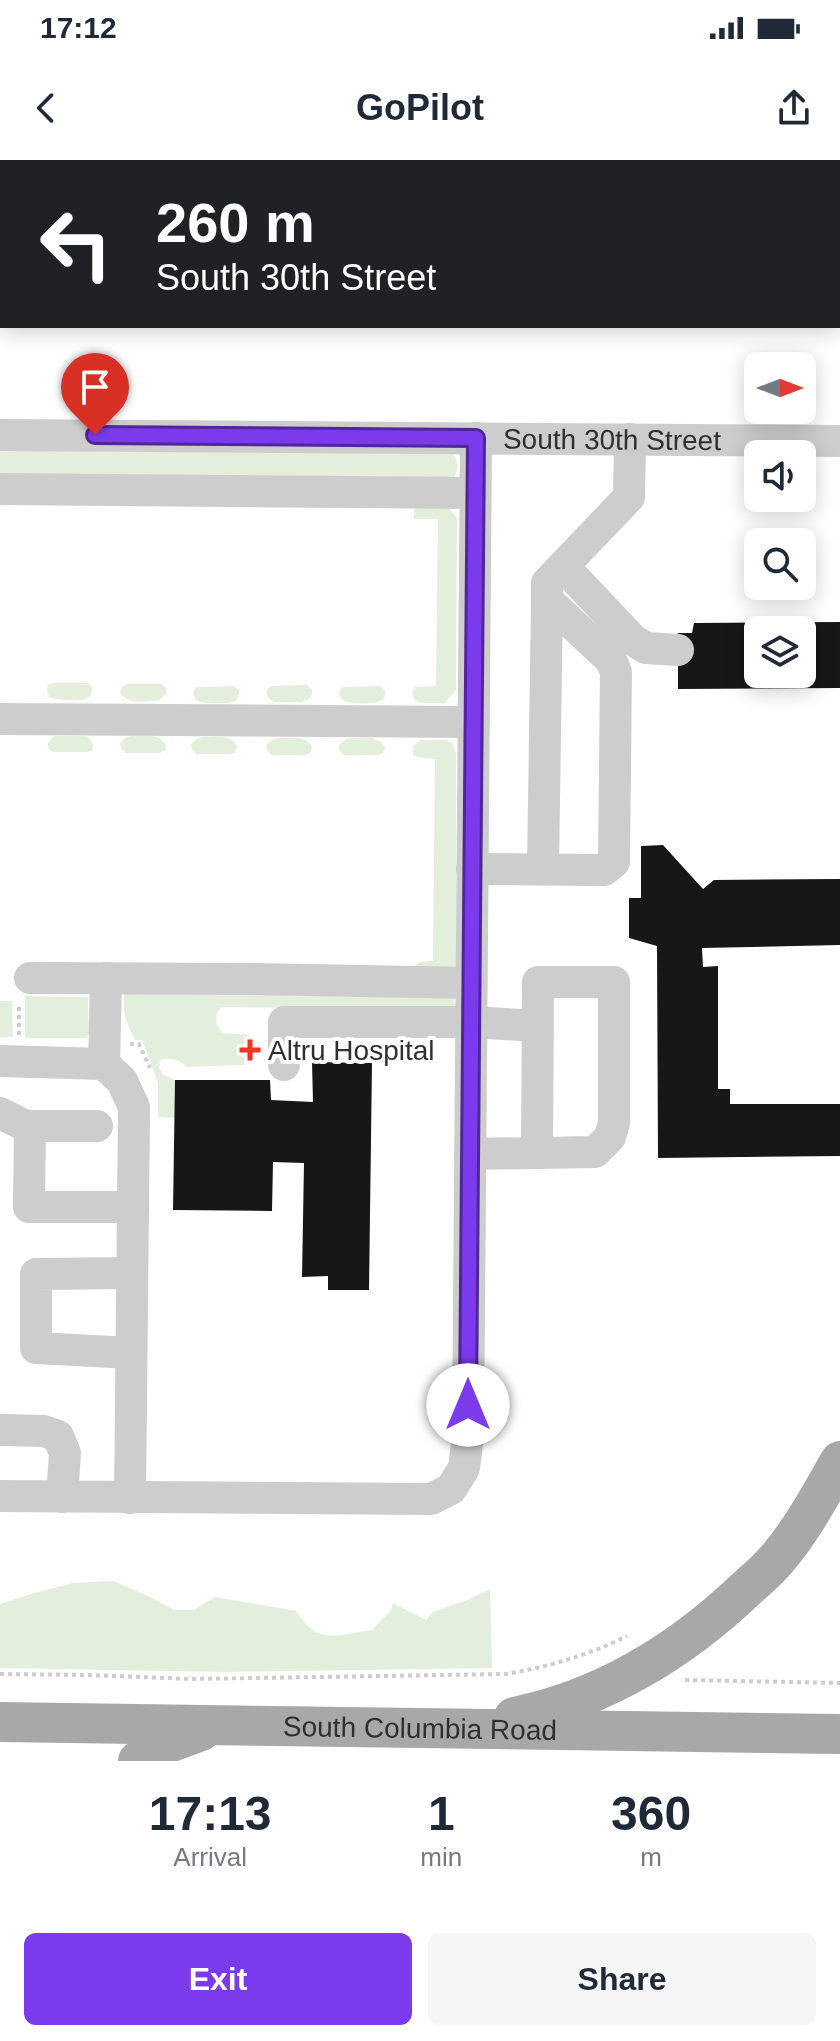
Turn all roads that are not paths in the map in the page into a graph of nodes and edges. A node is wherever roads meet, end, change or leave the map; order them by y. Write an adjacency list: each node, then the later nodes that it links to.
1 (0, 435): 2 (street, South 30th Street)
2 (476, 438): 3 (street, South 30th Street); 6 (street)
3 (630, 439): 4 (street, South 30th Street); 7 (street)
4 (840, 441)
5 (0, 489): 6 (street)
6 (475, 493): 11 (street)
7 (563, 566): 8 (street); 9 (street)
8 (547, 600): 13 (street); 13 (street)
9 (678, 650)
10 (0, 719): 11 (street)
11 (474, 722): 12 (street)
12 (472, 869): 13 (street); 15 (street)
13 (543, 869)
14 (106, 978): 15 (street); 16 (street); 20 (street)
15 (471, 983): 17 (street)
16 (25, 987)
17 (471, 1022): 18 (street); 21 (street); 26 (street)
18 (537, 1026): 25 (street); 25 (street)
19 (9, 1051): 20 (street)
20 (104, 1064): 27 (street)
21 (284, 1065)
22 (0, 1113): 23 (street)
23 (30, 1126): 24 (street); 27 (street)
24 (97, 1126)
25 (537, 1153): 26 (street)
26 (470, 1154): 34 (street)
27 (133, 1207): 28 (street)
28 (132, 1273): 29 (street); 29 (street)
29 (131, 1353): 34 (street)
30 (0, 1430): 33 (street)
31 (840, 1461): 37 (main road)
32 (0, 1496): 33 (street)
33 (62, 1497): 34 (street)
34 (130, 1498)
35 (0, 1722): 36 (main road, South Columbia Road)
36 (236, 1725): 37 (main road, South Columbia Road); 39 (main road)
37 (456, 1729): 38 (main road, South Columbia Road)
38 (840, 1734)
39 (138, 1761)

